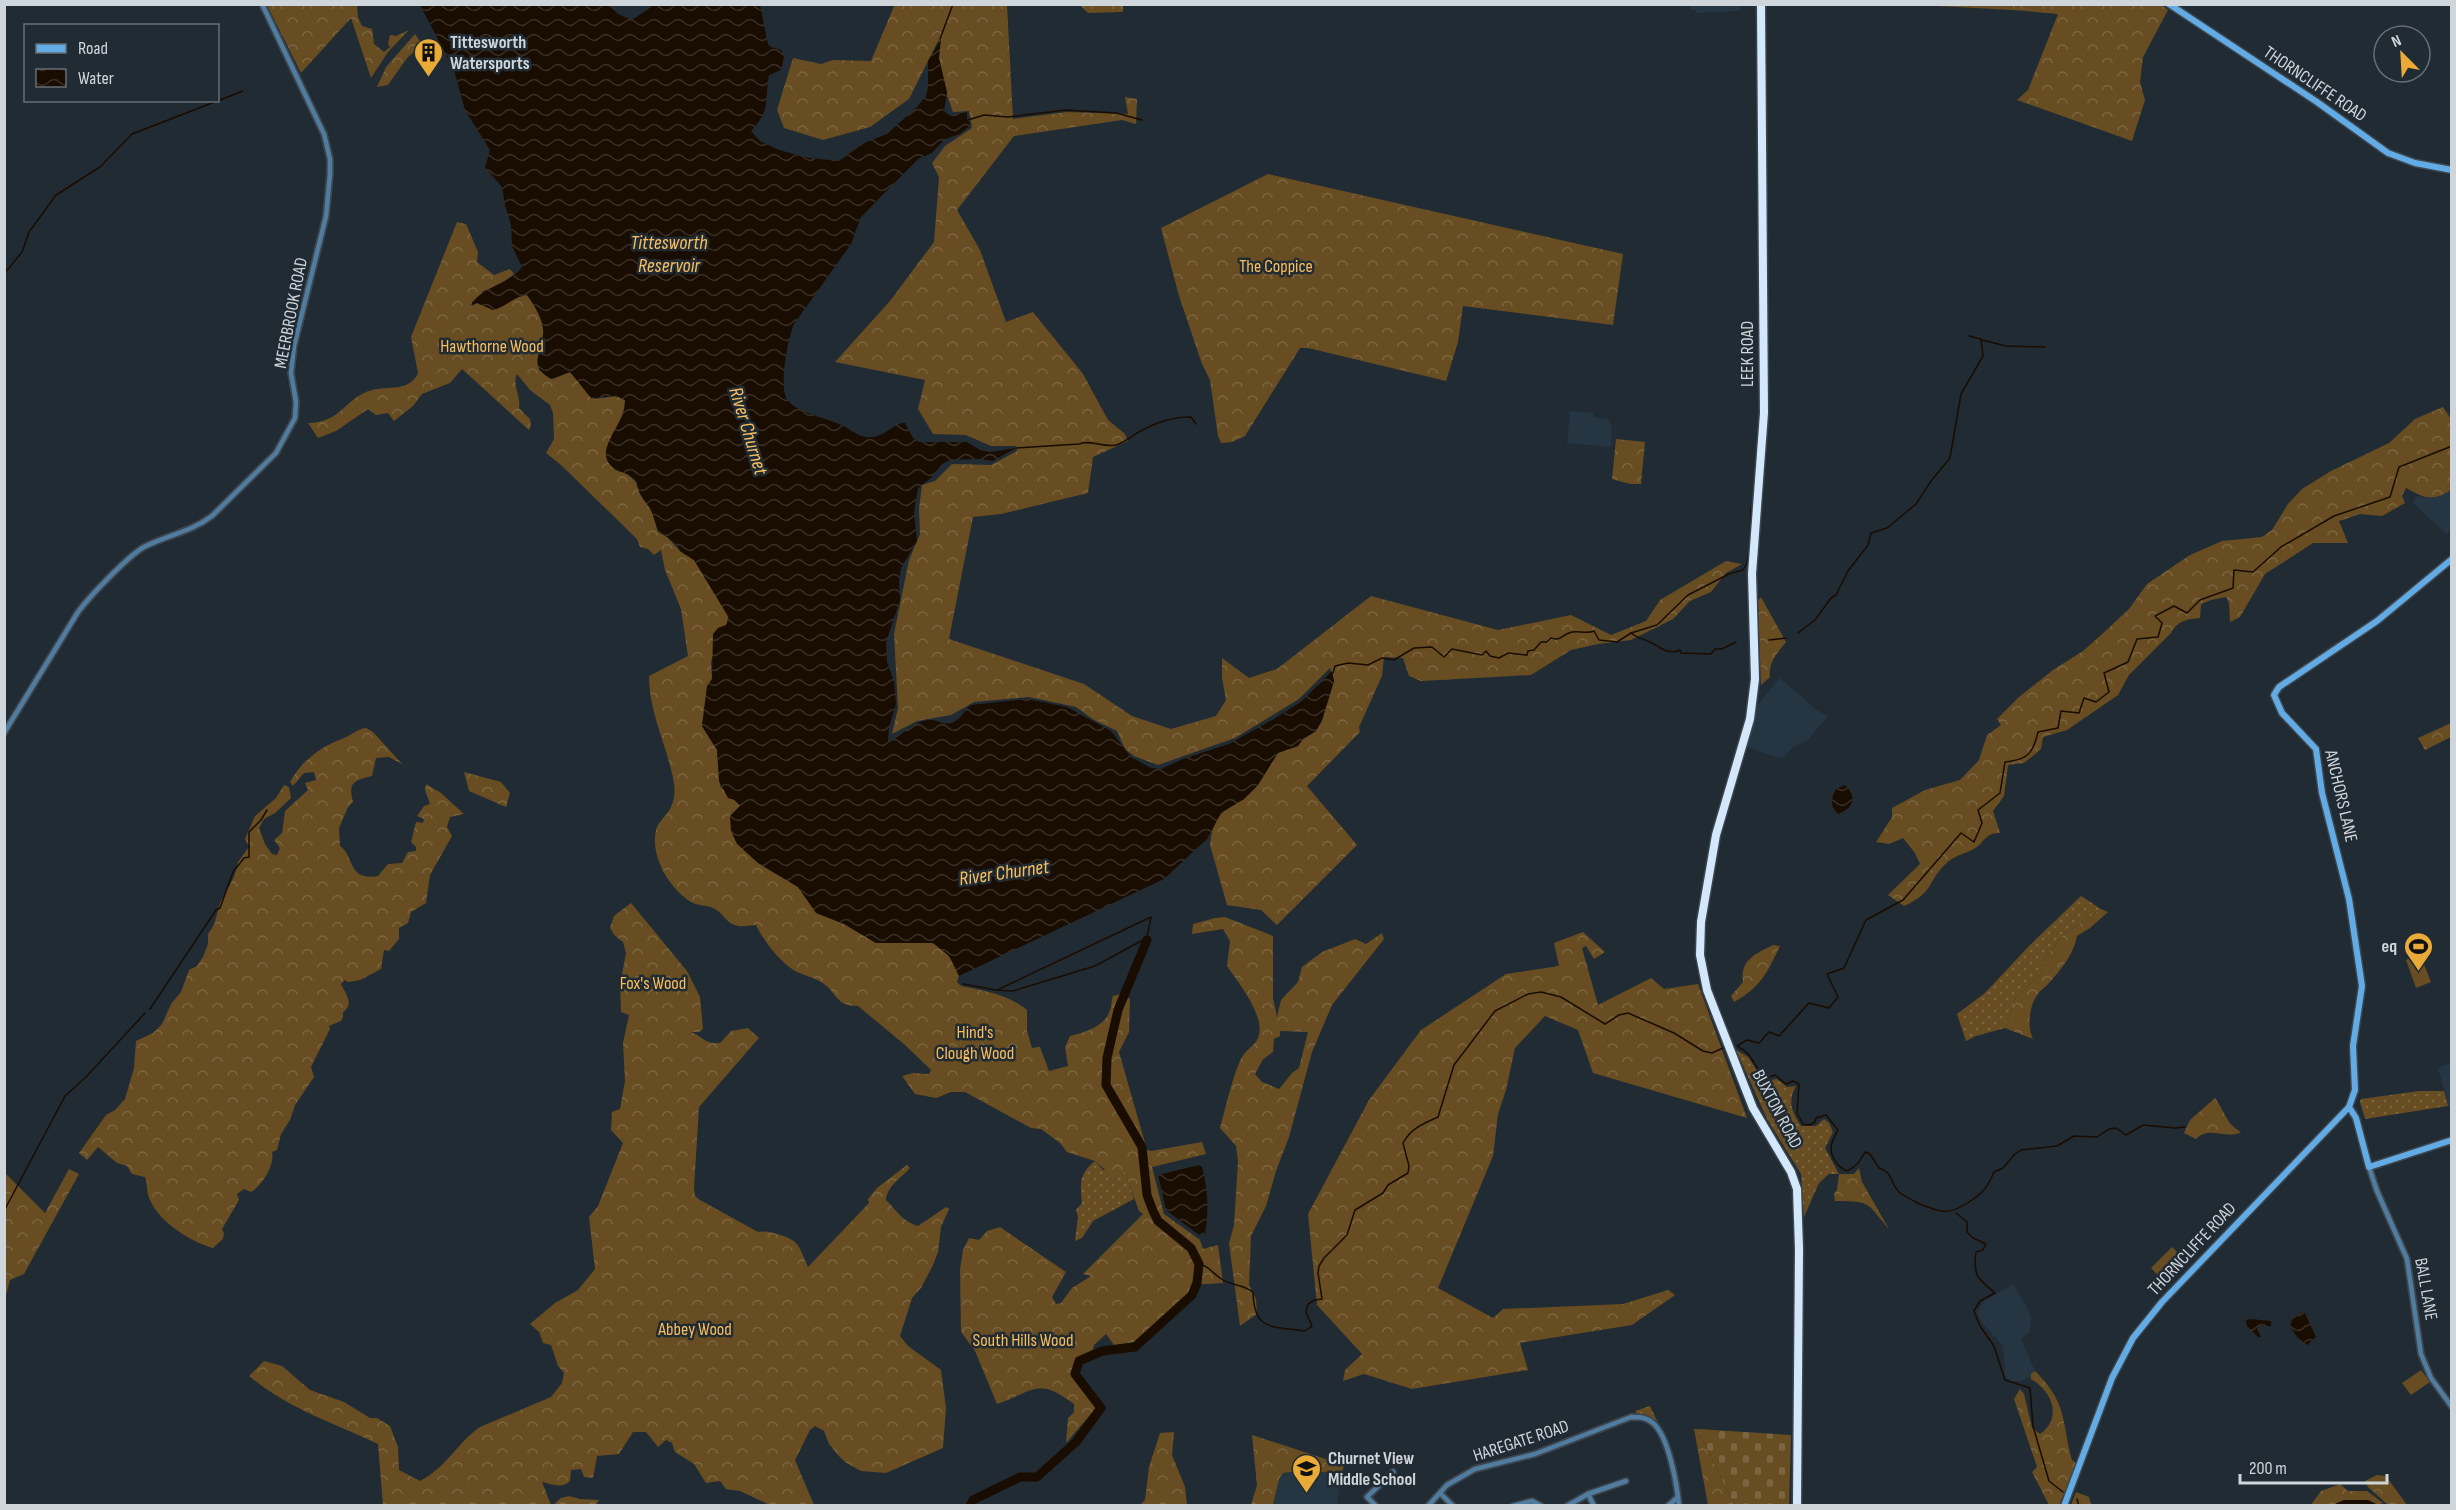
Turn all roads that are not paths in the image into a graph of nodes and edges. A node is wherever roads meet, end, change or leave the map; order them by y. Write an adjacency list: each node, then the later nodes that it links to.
1 (262, 4): 7 (street, MEERBROOK ROAD)
2 (1761, 4): 6 (highway, LEEK ROAD)
3 (2169, 4): 4 (street, THORNCLIFFE ROAD)
4 (2451, 170)
5 (2451, 559): 8 (street, ANCHORS LANE)
6 (1752, 703): 28 (highway, BUXTON ROAD)
7 (4, 733)
8 (2349, 1107): 10 (street, BALL LANE); 29 (street, THORNCLIFFE ROAD)
9 (2451, 1140): 10 (street)
10 (2369, 1167): 11 (street, BALL LANE)
11 (2451, 1407)
12 (1393, 1472): 17 (street)
13 (1626, 1481): 15 (street)
14 (1440, 1493): 16 (street, HAREGATE ROAD); 18 (street, HAREGATE ROAD); 21 (street)
15 (1588, 1494): 24 (street); 25 (street)
16 (1678, 1497): 26 (street); 27 (street)
17 (1371, 1500): 19 (street); 20 (street)
18 (1429, 1505)
19 (1365, 1506)
20 (1376, 1506)
21 (1454, 1506)
22 (1513, 1506): 23 (street)
23 (1541, 1506)
24 (1567, 1506)
25 (1594, 1506)
26 (1668, 1506)
27 (1679, 1506)
28 (1797, 1506)
29 (2064, 1506)

